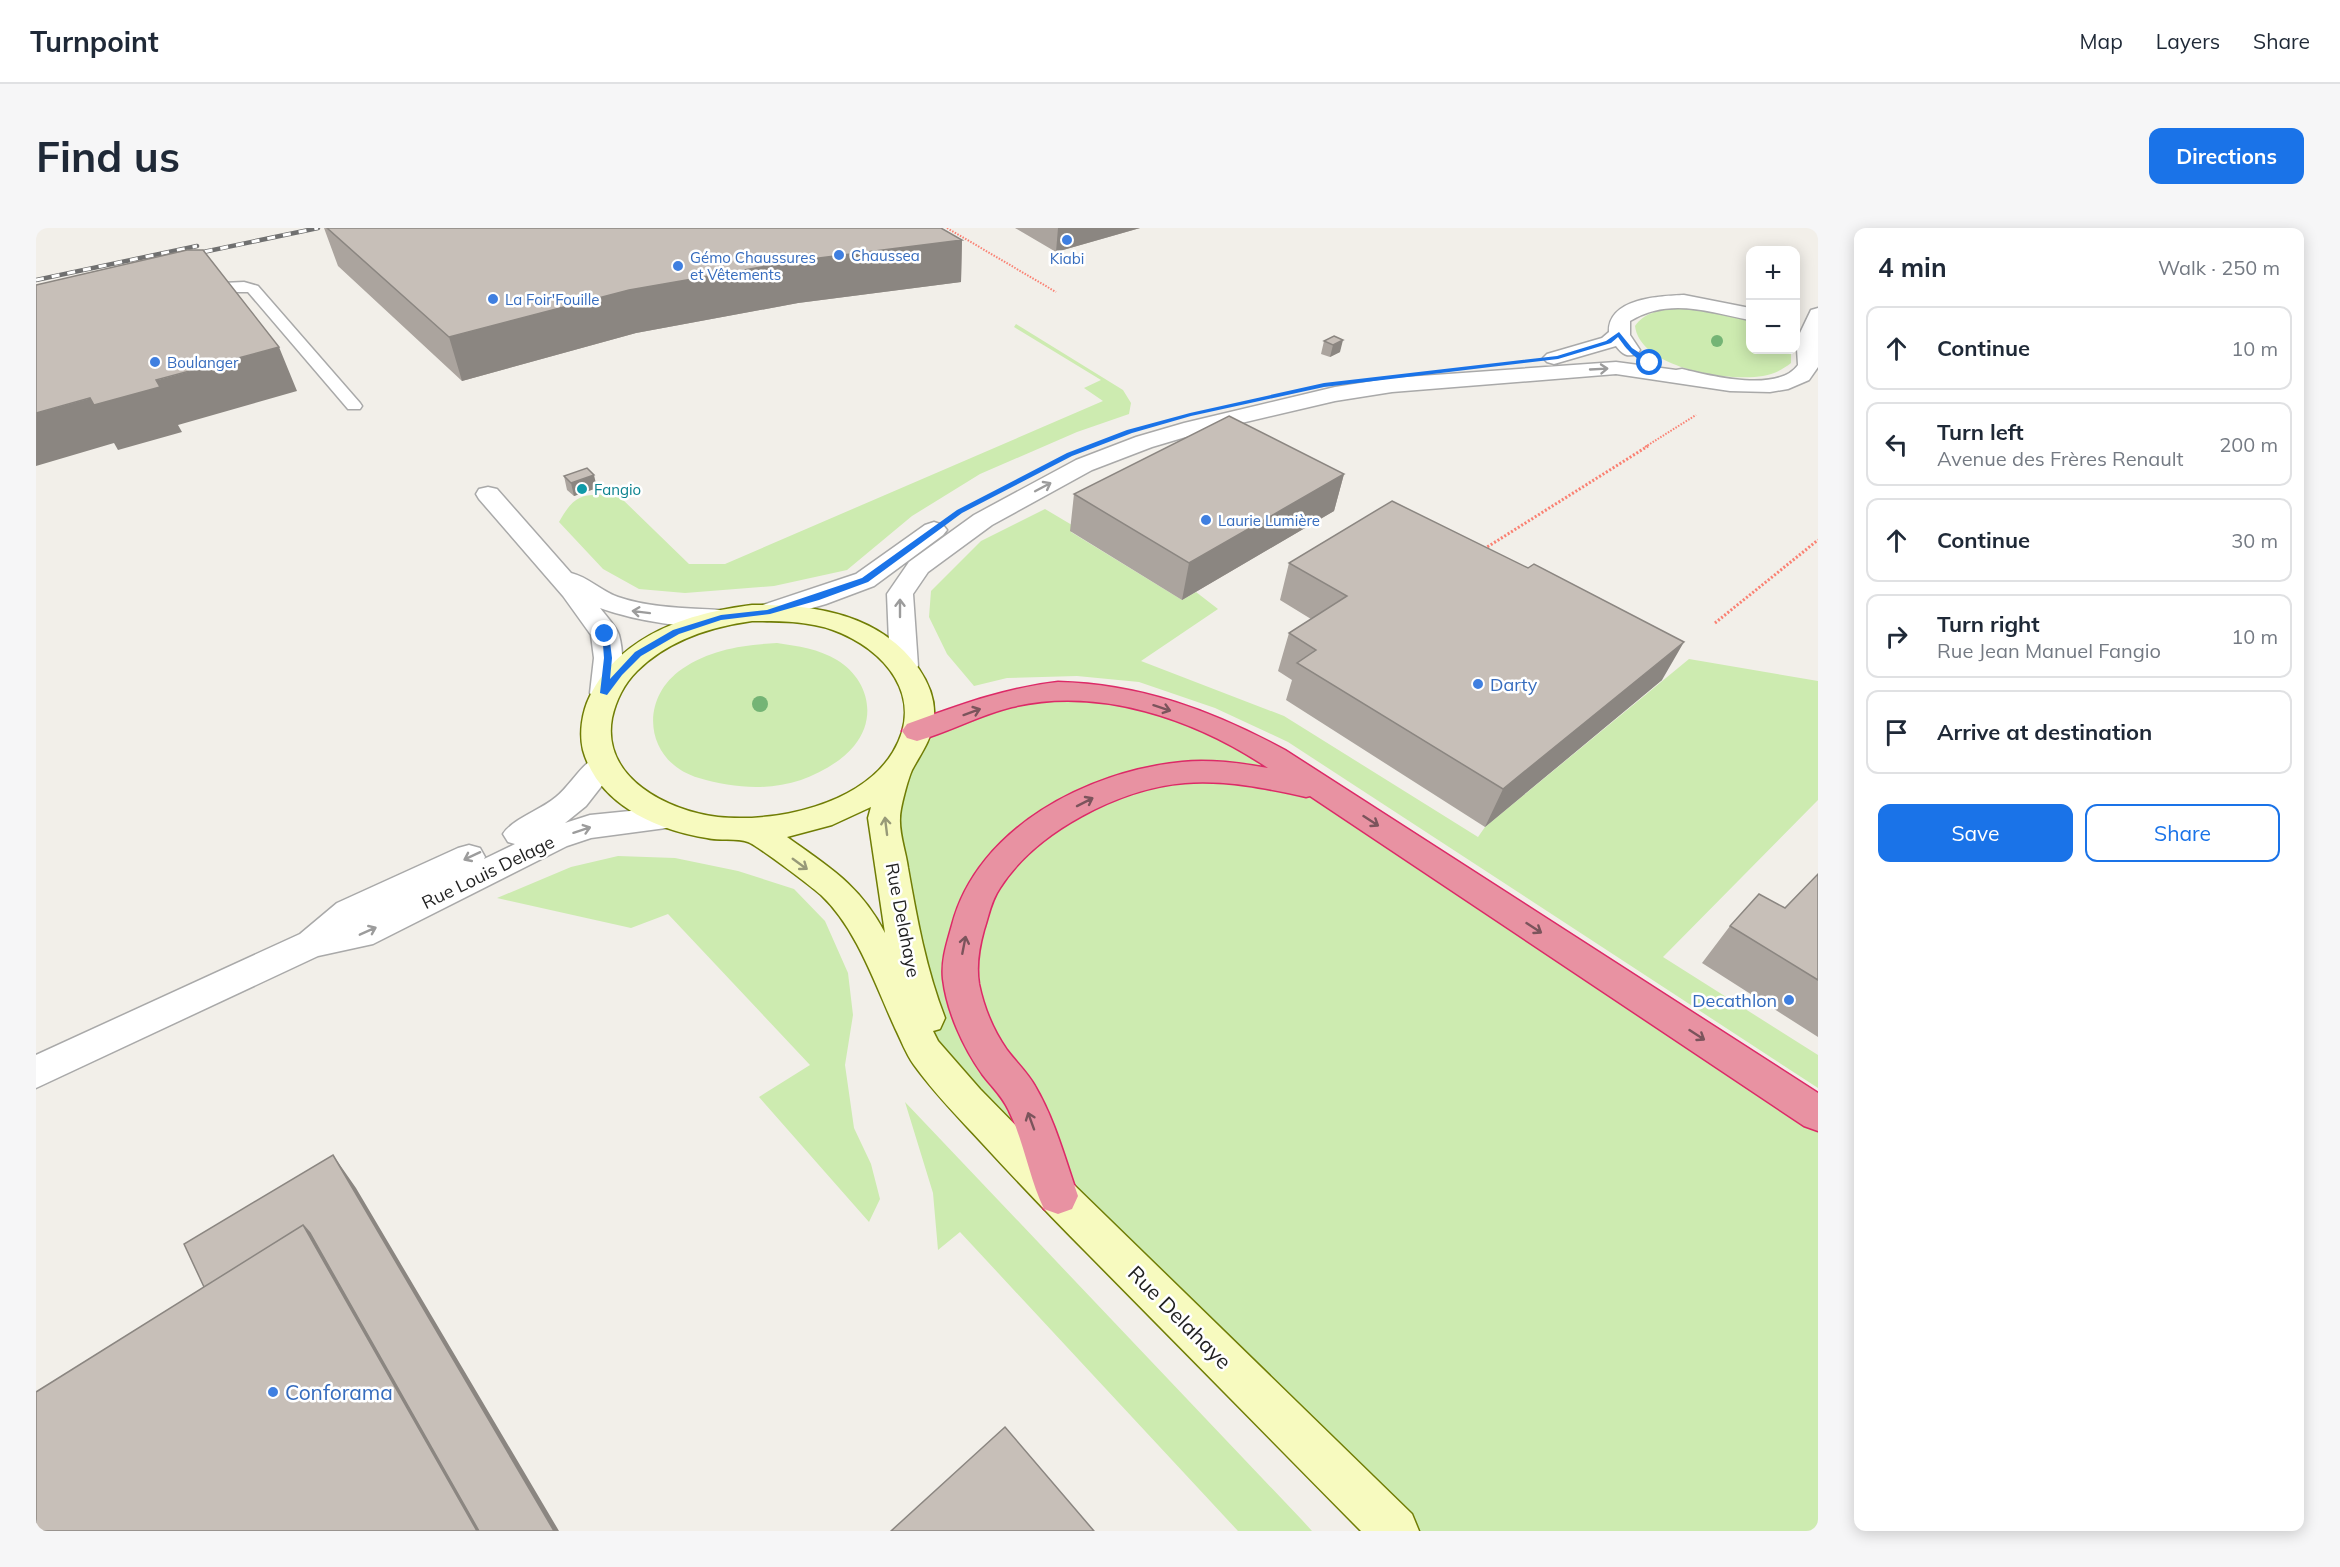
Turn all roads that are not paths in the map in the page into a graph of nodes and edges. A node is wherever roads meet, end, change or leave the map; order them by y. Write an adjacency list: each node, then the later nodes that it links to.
1 (187, 291): 9 (lane)
2 (1746, 311): 5 (street)
3 (1800, 312): 4 (street)
4 (1818, 313): 7 (street)
5 (1619, 334): 8 (street); 12 (street)
6 (1800, 342): 7 (street)
7 (1811, 359): 8 (street)
8 (1702, 381): 14 (street, one-way to 8)
9 (354, 406)
10 (488, 494): 11 (street)
11 (536, 550): 13 (street, one-way to 11); 15 (street)
12 (767, 613): 13 (street); 14 (street)
13 (721, 618): 15 (street)
14 (903, 666): 16 (street)
15 (604, 693): 17 (street)
16 (917, 731): 18 (street); 19 (highway, one-way to 19)
17 (603, 765): 20 (street); 22 (street, Rue Louis Delage, one-way to 22)
18 (898, 767): 21 (street); 24 (street, Rue Delahaye, one-way to 18)
19 (1322, 789): 25 (highway, one-way to 25); 26 (highway, one-way to 19)
20 (670, 818): 21 (street); 22 (street, Rue Louis Delage, one-way to 20)
21 (753, 830): 24 (street, Rue Delahaye, one-way to 24)
22 (312, 944): 23 (street, Rue Louis Delage)
23 (36, 1072)
24 (967, 1101): 26 (street, Rue Delahaye)
25 (1818, 1114)
26 (1058, 1196): 27 (street, Rue Delahaye)
27 (1395, 1531)

